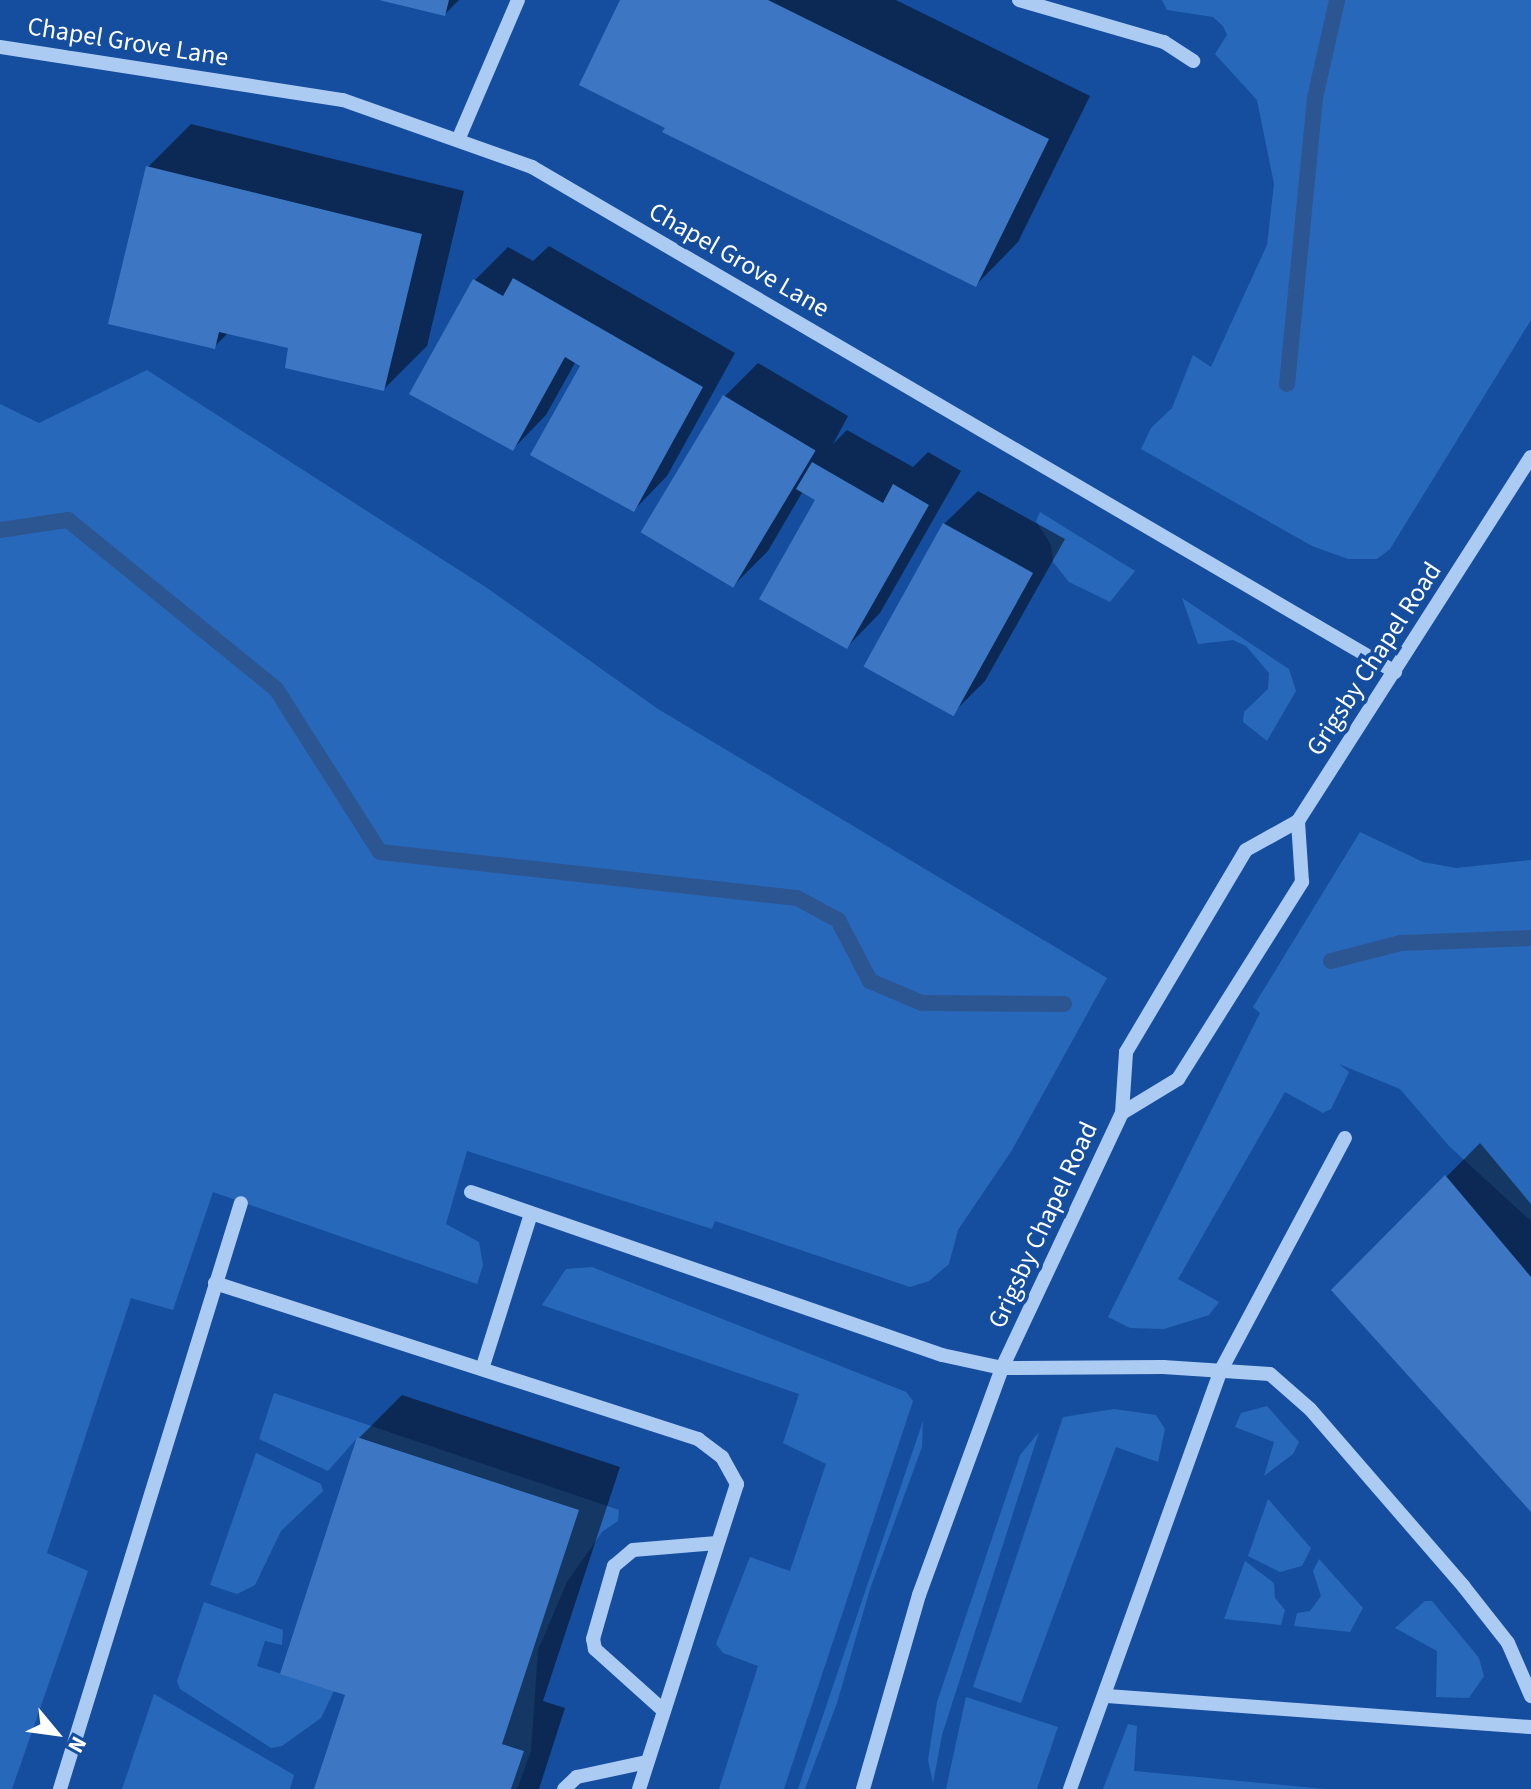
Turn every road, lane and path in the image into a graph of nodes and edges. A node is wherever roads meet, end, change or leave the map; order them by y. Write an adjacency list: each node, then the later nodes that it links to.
1 (518, 0): 5 (street)
2 (1019, 0): 4 (street)
3 (0, 47): 5 (street, Chapel Grove Lane)
4 (1193, 61)
5 (458, 140): 7 (street, Chapel Grove Lane)
6 (1531, 457): 7 (street, Grigsby Chapel Road)
7 (1395, 672): 8 (street, Grigsby Chapel Road)
8 (1298, 821): 9 (street); 9 (street, Grigsby Chapel Road)
9 (1122, 1113): 16 (street, Grigsby Chapel Road)
10 (1345, 1138): 17 (street)
11 (471, 1192): 13 (street)
12 (241, 1203): 14 (street)
13 (531, 1214): 15 (street); 16 (street)
14 (215, 1283): 15 (street); 24 (street)
15 (483, 1366): 18 (street)
16 (1002, 1368): 17 (street); 27 (street, Grigsby Chapel Road)
17 (1221, 1370): 19 (street); 20 (street)
18 (717, 1543): 21 (street); 21 (street)
19 (1107, 1696): 22 (street); 28 (street)
20 (1531, 1696)
21 (664, 1711): 23 (street)
22 (1531, 1727)
23 (647, 1762): 25 (street); 26 (street)
24 (60, 1789)
25 (564, 1789)
26 (639, 1789)
27 (863, 1789)
28 (1070, 1789)

